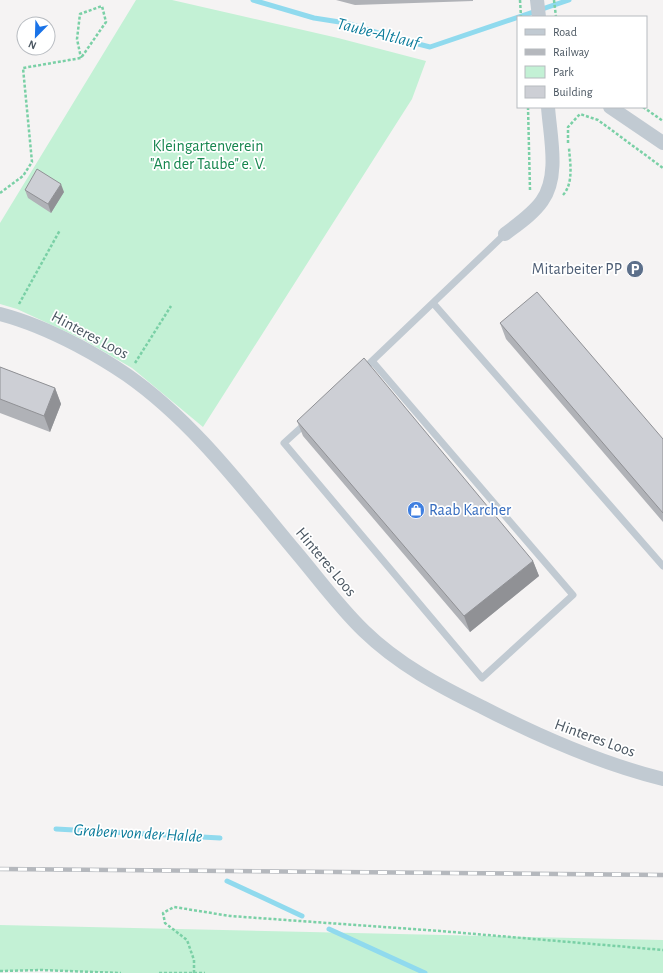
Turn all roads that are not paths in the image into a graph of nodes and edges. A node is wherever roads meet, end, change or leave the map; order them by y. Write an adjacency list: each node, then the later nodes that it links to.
1 (537, 0): 2 (street)
2 (539, 16)
3 (548, 108): 6 (street)
4 (611, 108): 5 (street)
5 (663, 143)
6 (505, 234): 7 (lane)
7 (433, 303): 9 (lane); 12 (lane)
8 (0, 314): 13 (street, Hinteres Loos)
9 (372, 361): 10 (lane); 11 (lane)
10 (354, 378)
11 (313, 416)
12 (663, 566)
13 (663, 779)

